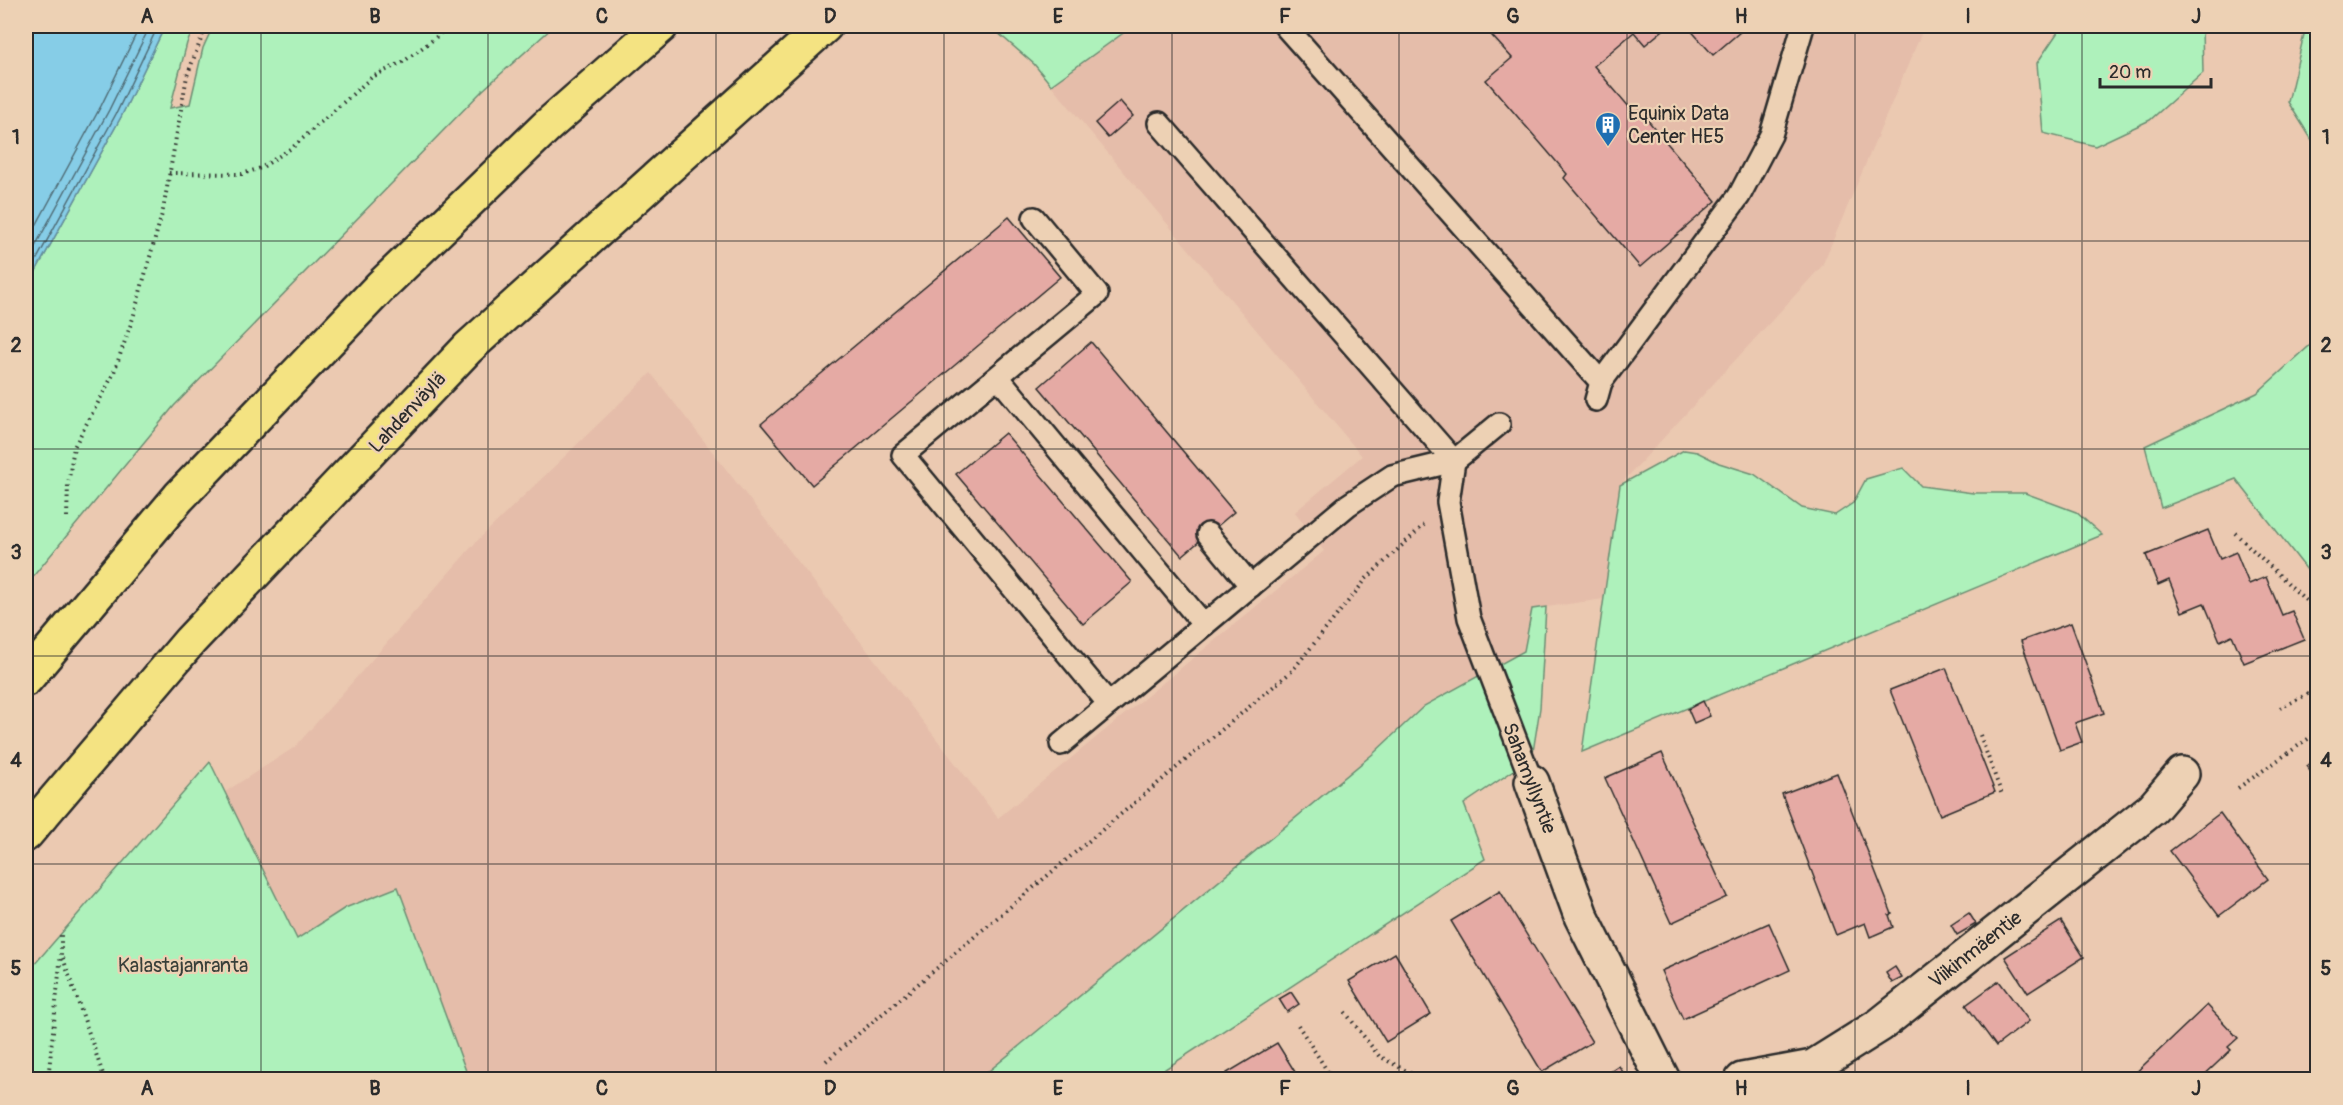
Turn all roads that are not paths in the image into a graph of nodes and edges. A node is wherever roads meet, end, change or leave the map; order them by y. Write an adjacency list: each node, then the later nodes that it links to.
1 (661, 26): 13 (highway)
2 (825, 26): 18 (highway, Lahdenväylä)
3 (1285, 26): 4 (lane)
4 (1803, 26)
5 (1159, 123): 9 (lane)
6 (1034, 218): 7 (lane)
7 (998, 376): 12 (lane); 14 (lane)
8 (1498, 424): 9 (lane)
9 (1454, 461): 11 (lane); 17 (lane, Sahamyllyntie)
10 (1208, 534): 11 (lane)
11 (1251, 586): 12 (lane)
12 (1204, 625): 14 (lane)
13 (26, 679)
14 (1109, 704): 15 (lane)
15 (1061, 744)
16 (2182, 774): 19 (street, Viikinmäentie)
17 (1532, 782): 20 (street, Sahamyllyntie)
18 (26, 834)
19 (1819, 1073): 21 (street, Viikinmäentie)
20 (1663, 1080)
21 (1742, 1080)

